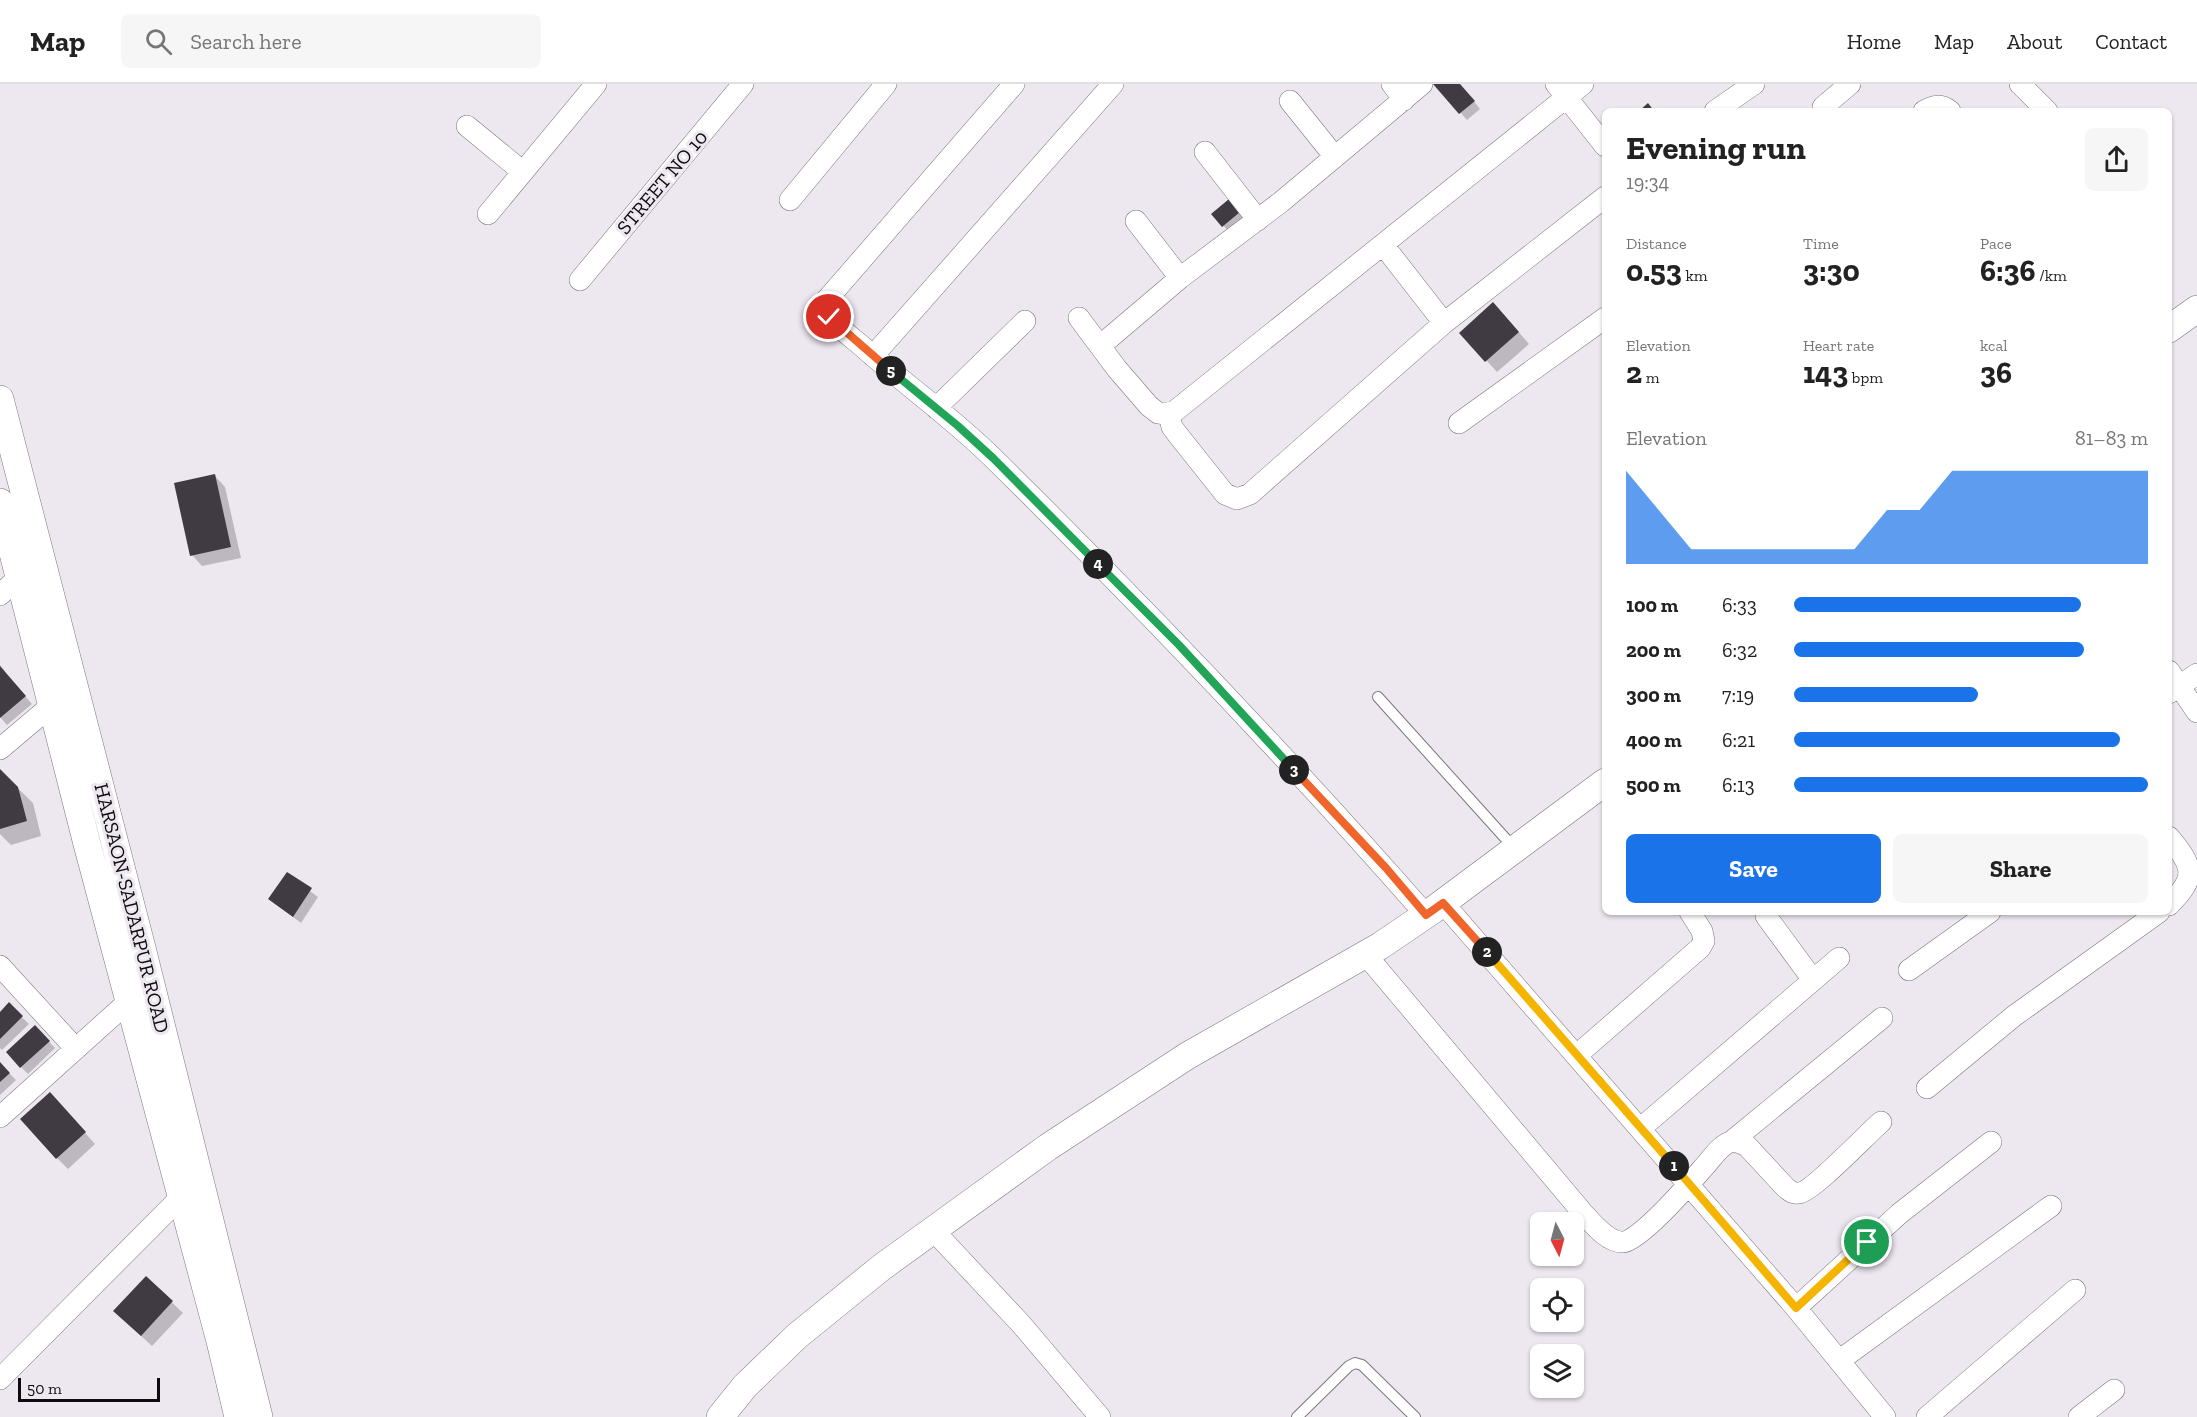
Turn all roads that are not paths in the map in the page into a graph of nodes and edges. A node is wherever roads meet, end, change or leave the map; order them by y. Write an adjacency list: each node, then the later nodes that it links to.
1 (596, 84): 23 (street)
2 (743, 84): 31 (street, STREET NO 10)
3 (886, 84): 25 (street)
4 (1014, 84): 39 (street)
5 (1113, 84): 39 (street)
6 (1422, 84): 12 (street)
7 (1583, 84): 11 (street)
8 (1754, 84): 15 (street)
9 (1851, 84): 14 (street)
10 (2020, 84): 18 (street)
11 (1562, 91): 20 (street); 29 (street)
12 (1398, 92): 22 (street)
13 (1290, 101): 22 (street)
14 (1823, 107)
15 (1719, 108)
16 (1930, 108): 17 (street)
17 (1946, 108)
18 (2044, 108)
19 (467, 126): 23 (street)
20 (1602, 142)
21 (1205, 152): 27 (street)
22 (1335, 158): 27 (street)
23 (523, 172): 26 (street)
24 (1602, 199): 36 (street)
25 (789, 200)
26 (488, 214)
27 (1258, 220): 30 (street)
28 (1136, 221): 30 (street)
29 (1384, 246): 36 (street); 42 (street)
30 (1180, 278): 38 (street)
31 (580, 280)
32 (2197, 309): 37 (street)
33 (1079, 318): 38 (street)
34 (1602, 320): 43 (street)
35 (1025, 321): 41 (street)
36 (1444, 323): 42 (street)
37 (2172, 323)
38 (1100, 346): 42 (street)
39 (873, 356): 41 (street)
40 (0, 399): 86 (street, HARSAON-SADARPUR ROAD)
41 (936, 408): 56 (street)
42 (1169, 414)
43 (1459, 423)
44 (0, 502): 45 (street, HARSAON-SADARPUR ROAD)
45 (10, 586): 49 (street, HARSAON-SADARPUR ROAD)
46 (2197, 674): 47 (street)
47 (2172, 684): 50 (street)
48 (1378, 697): 54 (lane)
49 (52, 705): 51 (street); 66 (street, HARSAON-SADARPUR ROAD)
50 (2197, 712)
51 (0, 749)
52 (1601, 793): 54 (street)
53 (2172, 841): 55 (street)
54 (1515, 850): 56 (street)
55 (2172, 903)
56 (1435, 909): 61 (street); 69 (street)
57 (1692, 915): 69 (street)
58 (1986, 915): 64 (street)
59 (2155, 915): 70 (street)
60 (1766, 916): 65 (street)
61 (1366, 955): 76 (street); 79 (street)
62 (1839, 958): 65 (street)
63 (0, 966): 68 (street)
64 (1909, 970)
65 (1814, 980): 73 (street)
66 (129, 1001): 68 (street); 77 (street, HARSAON-SADARPUR ROAD)
67 (1882, 1018): 74 (street)
68 (76, 1049): 71 (street)
69 (1577, 1054): 73 (street)
70 (1927, 1088)
71 (0, 1117)
72 (1881, 1122): 74 (street)
73 (1641, 1128): 76 (street)
74 (1732, 1141): 76 (street)
75 (1991, 1142): 81 (street)
76 (1689, 1184): 81 (street)
77 (182, 1197): 83 (street); 85 (street, HARSAON-SADARPUR ROAD)
78 (2051, 1206): 82 (street)
79 (933, 1230): 87 (street); 88 (street)
80 (2075, 1290): 92 (street)
81 (1796, 1308): 82 (street)
82 (1840, 1360): 91 (street)
83 (0, 1379)
84 (2114, 1390): 93 (street)
85 (238, 1417)
86 (259, 1417)
87 (720, 1417)
88 (1100, 1417)
89 (1297, 1417): 90 (lane)
90 (1415, 1417)
91 (1885, 1417)
92 (1927, 1417)
93 (2079, 1417)

